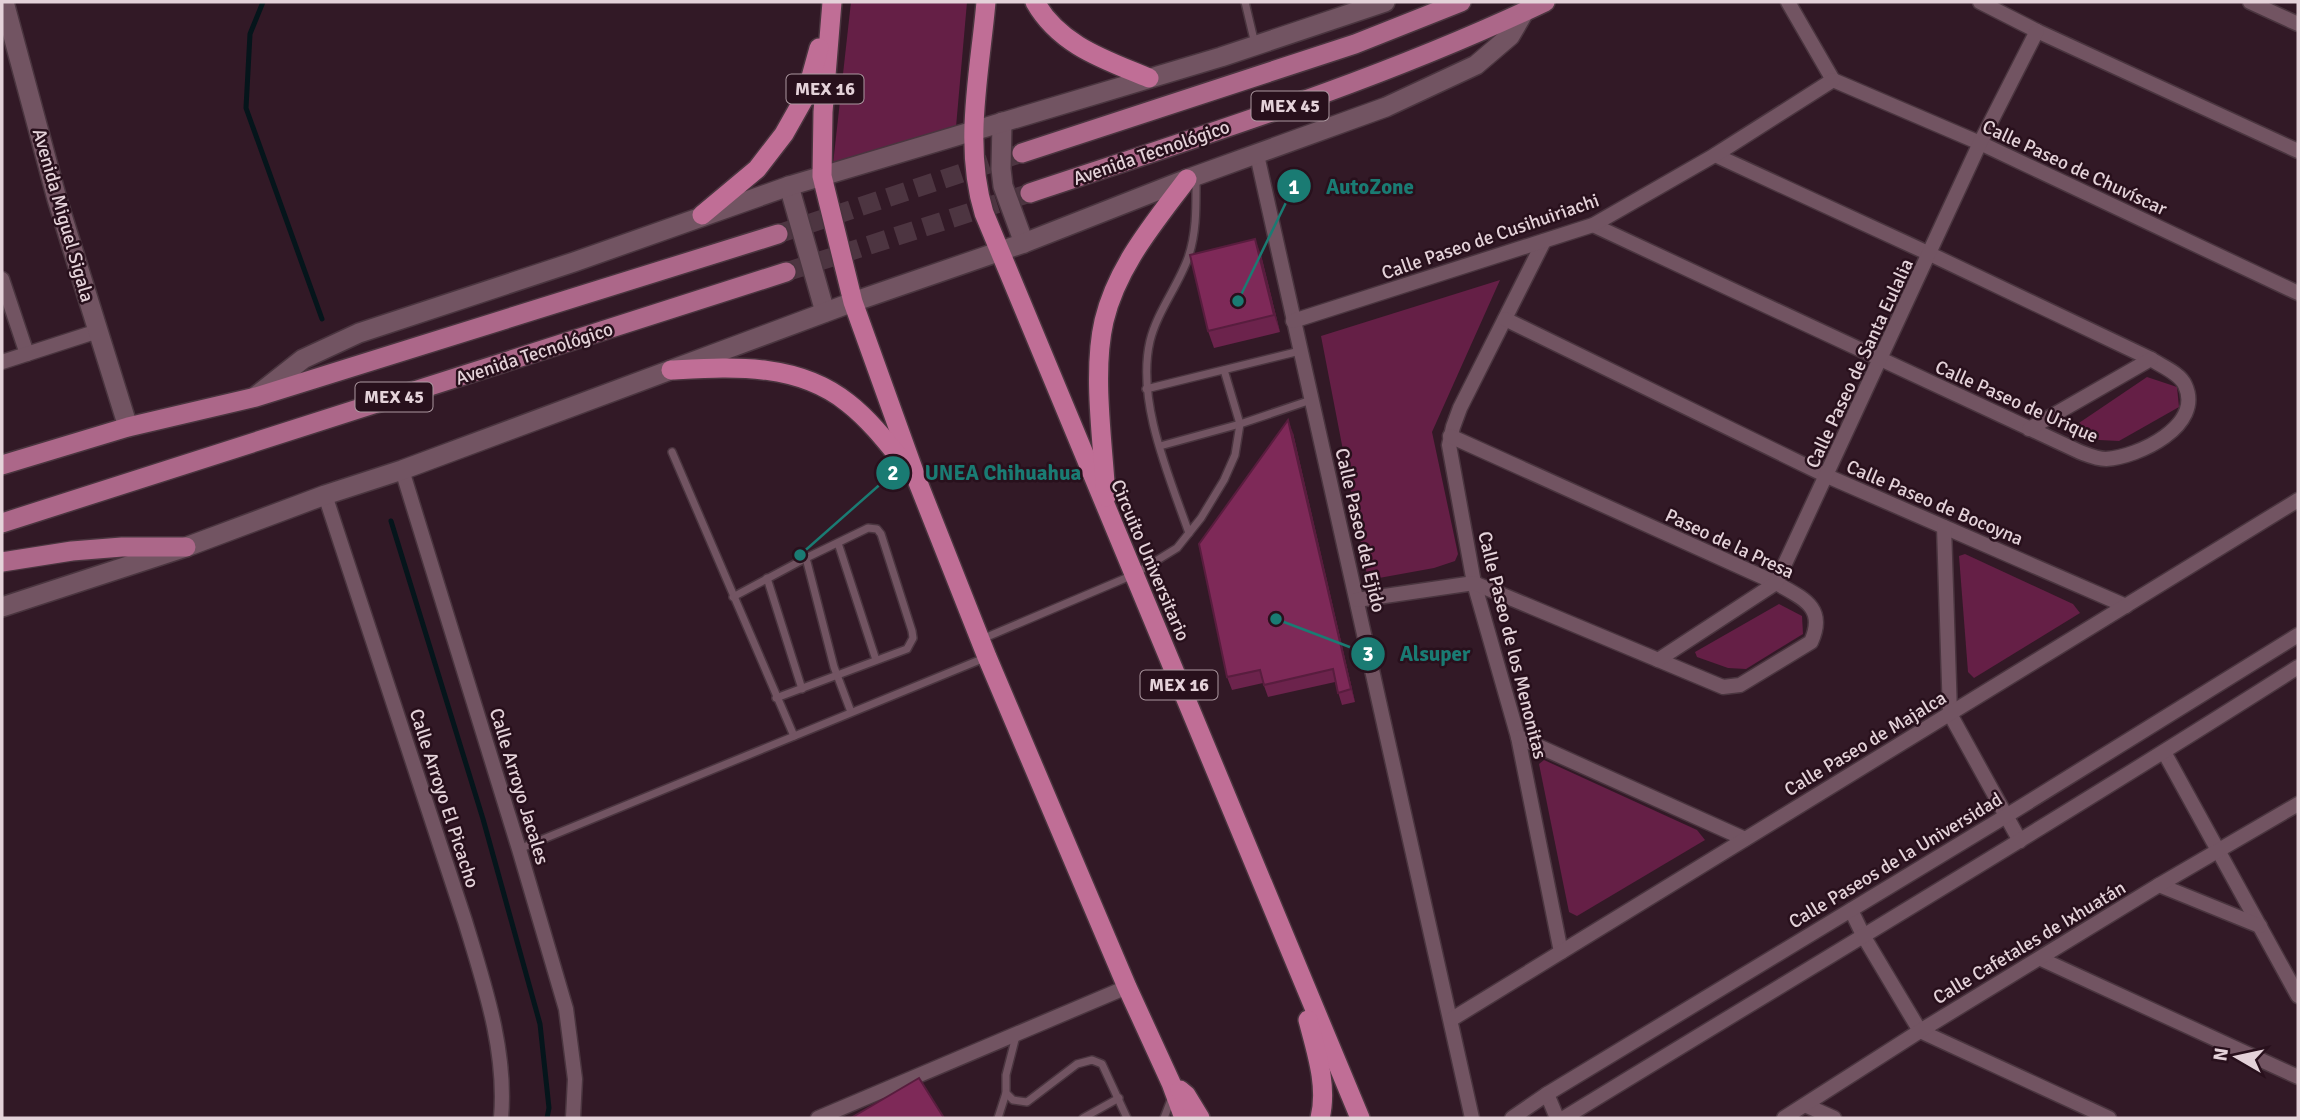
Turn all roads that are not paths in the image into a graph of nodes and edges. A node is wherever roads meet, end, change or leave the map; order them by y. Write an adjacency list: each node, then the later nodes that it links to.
1 (832, 2): 26 (highway, MEX 16); 30 (highway, MEX 45)
2 (986, 2): 20 (highway, Circuito Universitario)
3 (1035, 2): 17 (highway)
4 (1245, 2): 16 (lane)
5 (1385, 2): 16 (main road)
6 (1461, 2): 23 (main road, Avenida Tecnológico / MEX 45)
7 (1545, 2): 13 (main road, Avenida Tecnológico / MEX 45)
8 (1788, 2): 18 (street)
9 (1980, 2): 15 (street)
10 (2250, 2): 11 (street)
11 (2264, 5): 14 (street)
12 (4, 10): 44 (main road, Avenida Miguel Sigala)
13 (1524, 12): 24 (main road); 29 (main road, Avenida Tecnológico / MEX 45)
14 (2298, 24)
15 (2037, 31): 21 (street, Calle Paseo de Santa Eulalia); 22 (street)
16 (1255, 44): 17 (main road)
17 (1149, 78): 19 (main road)
18 (1833, 80): 21 (street, Calle Paseo de Chuvíscar); 25 (street, Calle Paseo de Cusihuiriachi)
19 (1002, 122): 20 (main road); 34 (main road)
20 (974, 131): 26 (main road); 35 (highway, Circuito Universitario)
21 (1980, 143): 36 (street, Calle Paseo de Santa Eulalia); 39 (street, Calle Paseo de Chuvíscar)
22 (2298, 151)
23 (1022, 153)
24 (1257, 155): 27 (main road); 43 (street, Calle Paseo del Ejido)
25 (1715, 156): 31 (street, Calle Paseo de Cusihuiriachi); 36 (street, Calle Paseo de Urique)
26 (822, 176): 28 (main road); 40 (highway, MEX 16)
27 (1192, 177): 34 (main road); 52 (lane); 67 (highway)
28 (789, 186): 30 (main road); 41 (main road)
29 (1030, 193)
30 (702, 215): 53 (main road, MEX 45)
31 (1593, 225): 33 (street, Calle Paseo de Cusihuiriachi); 48 (street, Calle Paseo de Urique)
32 (778, 234): 53 (main road, Avenida Tecnológico / MEX 45)
33 (1544, 241): 42 (street, Calle Paseo de los Menonitas); 43 (street, Calle Paseo de Cusihuiriachi)
34 (1024, 243): 35 (main road)
35 (999, 251): 40 (main road); 67 (highway, Circuito Universitario / MEX 16)
36 (1930, 254): 47 (street, Calle Paseo de Urique); 48 (street, Calle Paseo de Santa Eulalia)
37 (786, 272): 68 (main road, Avenida Tecnológico / MEX 45)
38 (2, 279): 46 (street)
39 (2298, 293)
40 (853, 302): 41 (main road); 64 (highway, MEX 16)
41 (825, 312): 50 (main road)
42 (1505, 319): 58 (street, Calle Paseo de los Menonitas); 63 (street, Calle Paseo de Bocoyna)
43 (1293, 321): 45 (street, Calle Paseo del Ejido)
44 (98, 331): 46 (street); 56 (main road, Avenida Miguel Sigala)
45 (1300, 351): 51 (lane); 54 (street, Calle Paseo del Ejido)
46 (27, 354): 49 (street)
47 (2151, 359): 57 (street); 57 (street, Calle Paseo de Urique)
48 (1880, 360): 57 (street, Calle Paseo de Urique); 63 (street, Calle Paseo de Santa Eulalia)
49 (2, 362)
50 (671, 370): 62 (main road); 64 (highway)
51 (1224, 370): 52 (lane); 55 (lane)
52 (1146, 389): 59 (lane)
53 (256, 397): 56 (main road, Avenida Tecnológico / MEX 45)
54 (1311, 400): 55 (lane); 80 (street, Calle Paseo del Ejido)
55 (1240, 424): 59 (lane); 70 (lane)
56 (128, 427): 61 (main road, Avenida Tecnológico / MEX 45)
57 (2029, 429)
58 (1450, 436): 77 (street, Calle Paseo de los Menonitas); 78 (street, Paseo de la Presa)
59 (1160, 446): 70 (lane)
60 (672, 452): 79 (lane)
61 (2, 465)
62 (402, 470): 65 (main road); 100 (street, Calle Arroyo Jacales)
63 (1827, 476): 69 (street, Calle Paseo de Bocoyna); 78 (street, Calle Paseo de Santa Eulalia)
64 (917, 480): 84 (highway, MEX 16)
65 (325, 495): 72 (main road); 120 (street, Calle Arroyo El Picacho)
66 (2298, 500): 81 (street, Calle Paseo de Majalca)
67 (1107, 512): 75 (highway, Circuito Universitario / MEX 16)
68 (2, 523)
69 (1944, 527): 81 (street, Calle Paseo de Bocoyna); 92 (street)
70 (1189, 533): 75 (lane)
71 (838, 543): 73 (lane); 85 (lane); 85 (lane)
72 (186, 547): 74 (main road); 82 (main road)
73 (806, 558): 76 (lane); 88 (lane)
74 (2, 562)
75 (1133, 575): 84 (lane); 106 (highway, Circuito Universitario / MEX 16)
76 (767, 578): 79 (lane); 89 (lane)
77 (1475, 583): 80 (street); 86 (street, Paseo de la Presa); 94 (street, Calle Paseo de los Menonitas)
78 (1776, 583): 86 (street); 86 (street, Paseo de la Presa)
79 (733, 597): 90 (lane)
80 (1357, 600): 111 (street, Calle Paseo del Ejido)
81 (2126, 606): 92 (street, Calle Paseo de Majalca)
82 (2, 607)
83 (2298, 635): 97 (street, Calle Paseos de la Universidad)
84 (984, 648): 91 (lane); 109 (highway, MEX 16)
85 (876, 660): 88 (lane)
86 (1658, 660)
87 (2298, 667): 95 (street)
88 (837, 676): 89 (lane); 91 (lane)
89 (802, 689): 90 (lane)
90 (776, 698): 93 (lane)
91 (851, 712): 93 (lane)
92 (1950, 714): 97 (street); 98 (street, Calle Paseo de Majalca)
93 (794, 736): 100 (lane)
94 (1518, 737): 98 (street); 107 (street, Calle Paseo de los Menonitas)
95 (2164, 752): 99 (street); 101 (street)
96 (2298, 804): 101 (street, Calle Cafetales de Ixhuatán)
97 (2006, 816): 99 (street); 103 (street, Calle Paseos de la Universidad)
98 (1745, 839): 107 (street, Calle Paseo de Majalca)
99 (2020, 841): 105 (street)
100 (519, 849): 121 (street, Calle Arroyo Jacales)
101 (2220, 851): 102 (street, Calle Cafetales de Ixhuatán); 104 (street)
102 (2159, 886): 104 (street); 108 (street, Calle Cafetales de Ixhuatán)
103 (1851, 910): 105 (street); 117 (street, Calle Paseos de la Universidad)
104 (2260, 926): 110 (street)
105 (1864, 937): 112 (street); 134 (street)
106 (1291, 953): 129 (highway); 130 (highway, Circuito Universitario / MEX 16)
107 (1561, 953): 111 (street, Calle Paseo de Majalca)
108 (2041, 958): 112 (street, Calle Cafetales de Ixhuatán); 114 (street)
109 (1127, 987): 113 (street); 115 (highway, MEX 16)
110 (2298, 996)
111 (1452, 1019): 131 (street, Calle Paseo del Ejido)
112 (1920, 1031): 119 (street, Calle Cafetales de Ixhuatán); 137 (street)
113 (1017, 1034): 116 (lane); 122 (street)
114 (2298, 1077)
115 (1172, 1088): 126 (lane); 127 (highway, MEX 16); 128 (highway)
116 (1006, 1093): 118 (lane); 123 (lane)
117 (1547, 1094): 132 (street, Calle Paseos de la Universidad); 133 (street)
118 (1119, 1098): 124 (lane); 125 (lane)
119 (1805, 1105): 135 (street, Calle Cafetales de Ixhuatán); 136 (street)
120 (501, 1118)
121 (573, 1118)
122 (818, 1118)
123 (998, 1118)
124 (1083, 1118)
125 (1127, 1118)
126 (1164, 1118)
127 (1184, 1118)
128 (1200, 1118)
129 (1320, 1118)
130 (1360, 1118)
131 (1472, 1118)
132 (1513, 1118)
133 (1557, 1118)
134 (1564, 1118)
135 (1783, 1118)
136 (1834, 1118)
137 (2109, 1118)

